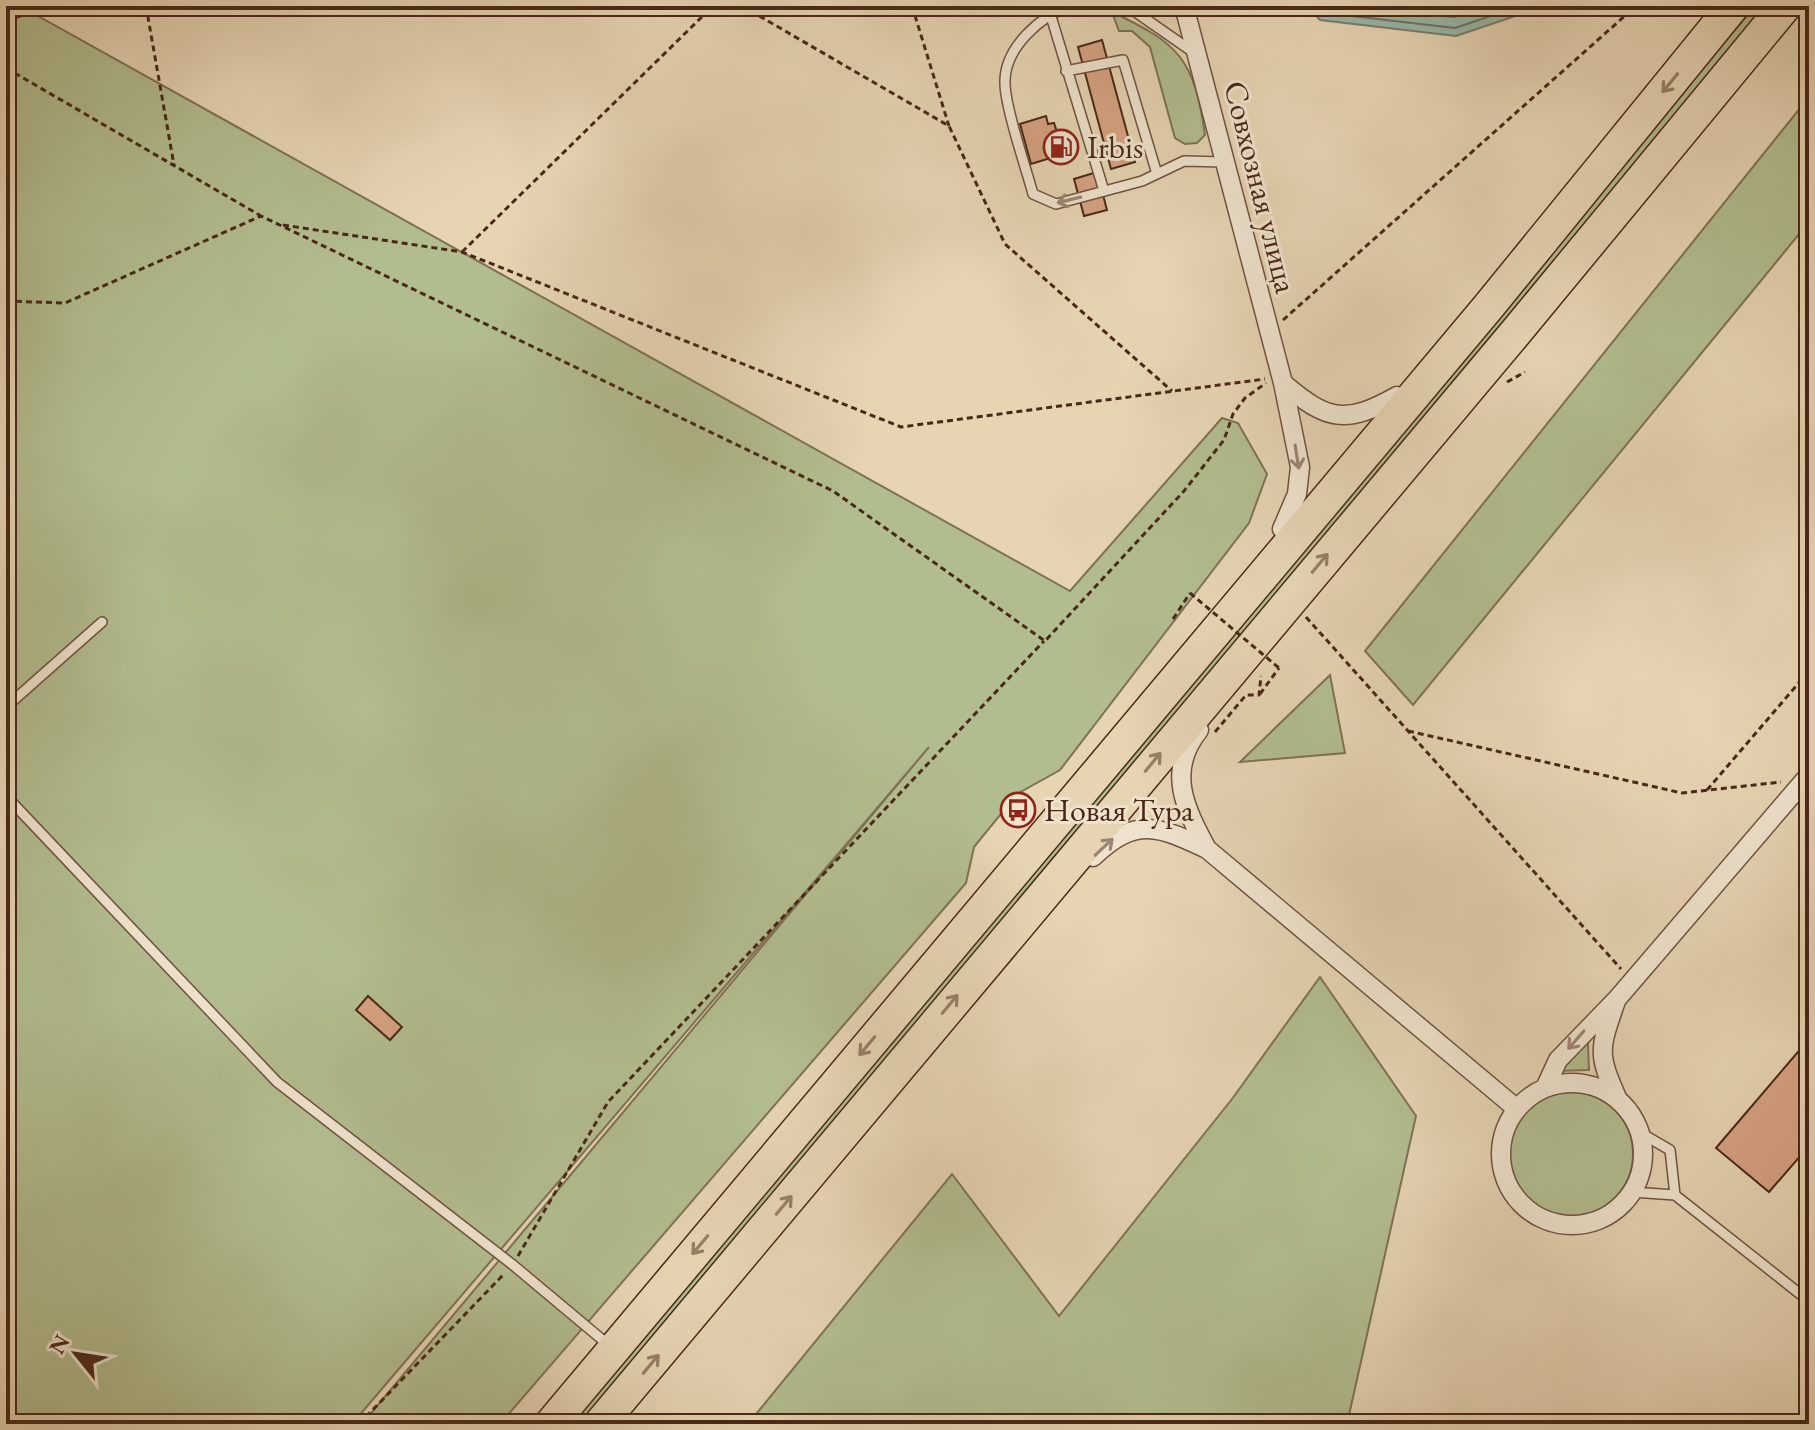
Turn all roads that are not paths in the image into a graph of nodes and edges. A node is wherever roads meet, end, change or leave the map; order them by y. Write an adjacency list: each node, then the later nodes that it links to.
1 (1070, 6): 6 (lane)
2 (1127, 6): 7 (lane)
3 (1184, 6): 7 (street, Совхозная улица)
4 (1733, 6): 12 (highway, one-way to 12)
5 (1785, 6): 16 (highway, one-way to 5)
6 (1050, 13): 8 (lane); 11 (lane, one-way to 6)
7 (1196, 54): 9 (street, Совхозная улица)
8 (1066, 71): 10 (lane); 11 (lane)
9 (1224, 162): 10 (lane); 13 (street, Совхозная улица)
10 (1157, 174): 11 (lane)
11 (1104, 191)
12 (1489, 306): 14 (street); 22 (highway)
13 (1282, 380): 14 (street); 15 (street, Совхозная улица, one-way to 15)
14 (1397, 396): 15 (street)
15 (1282, 529): 22 (street)
16 (1296, 610): 21 (street); 23 (highway, one-way to 16)
17 (102, 622): 18 (lane)
18 (6, 707)
19 (1808, 777): 24 (street)
20 (6, 796): 32 (lane)
21 (1207, 849): 23 (street, one-way to 21); 27 (street)
22 (971, 921): 32 (highway, one-way to 32)
23 (988, 957): 34 (highway, one-way to 23)
24 (1617, 999): 25 (street, one-way to 25); 26 (street)
25 (1545, 1088): 26 (street); 27 (street)
26 (1618, 1100): 28 (street)
27 (1517, 1109): 29 (street)
28 (1639, 1132): 29 (street); 30 (lane)
29 (1632, 1192): 30 (lane)
30 (1675, 1195): 31 (lane)
31 (1809, 1301)
32 (613, 1349): 33 (highway)
33 (551, 1424)
34 (600, 1424)

